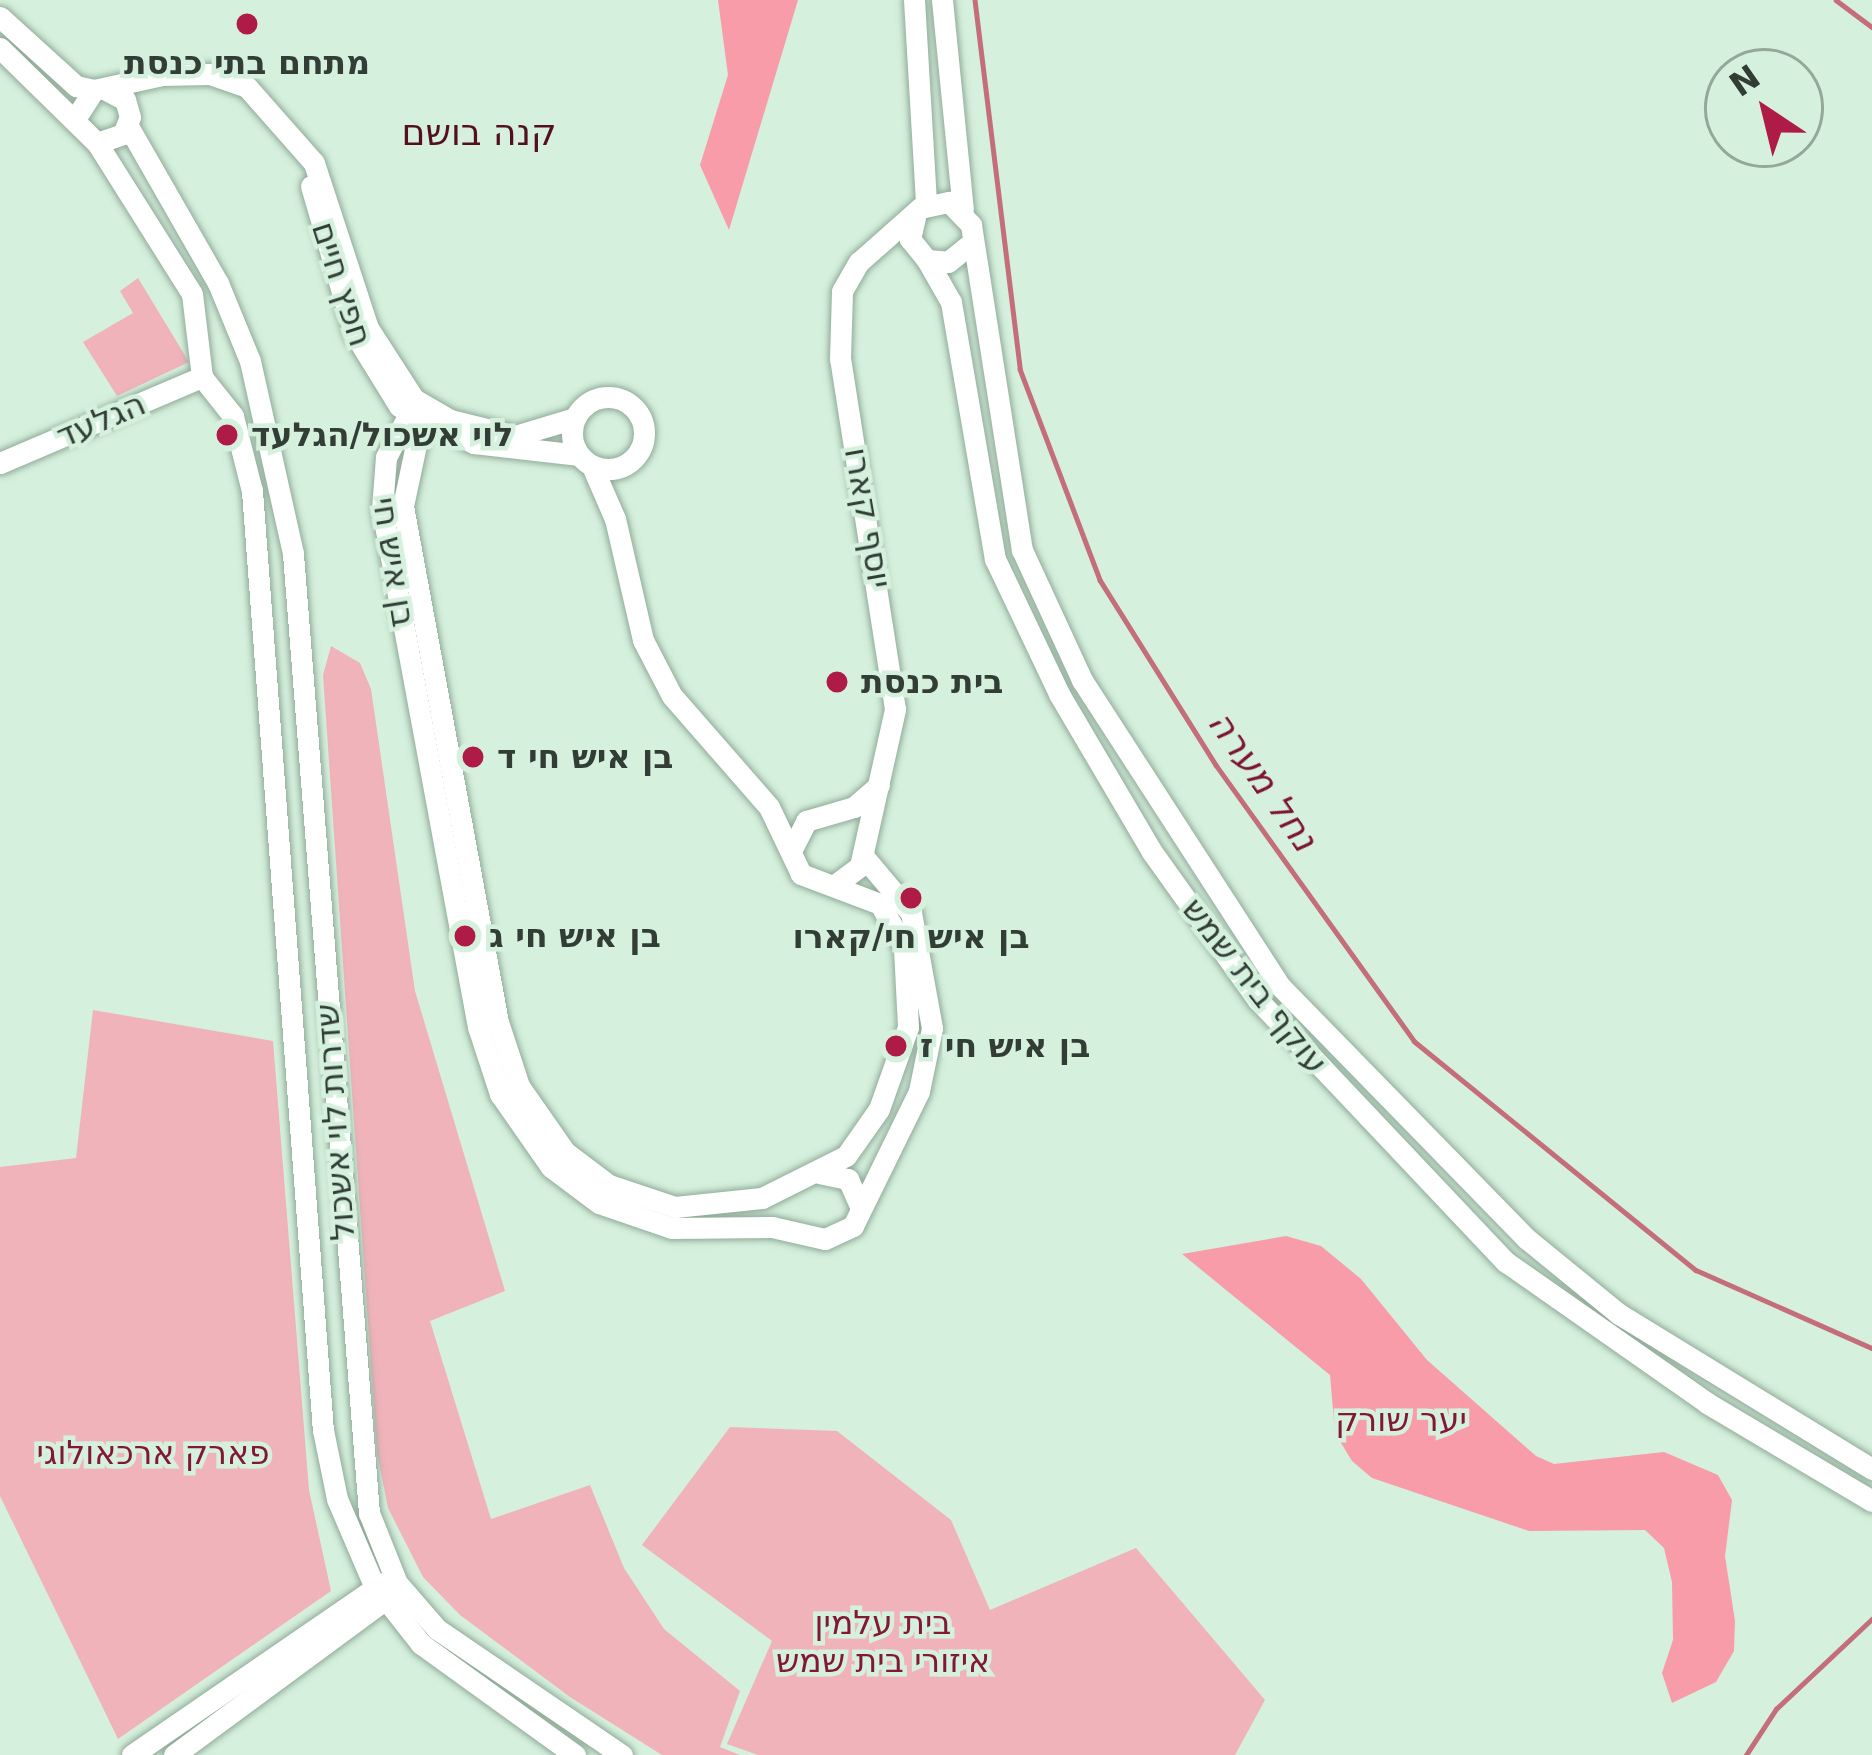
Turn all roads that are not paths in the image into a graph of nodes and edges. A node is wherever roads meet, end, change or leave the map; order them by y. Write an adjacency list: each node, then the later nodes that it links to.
1 (914, 0): 10 (main road)
2 (942, 0): 11 (main road)
3 (0, 16): 6 (main road)
4 (0, 48): 7 (main road)
5 (170, 74): 6 (main road, חפץ חיים); 8 (main road); 19 (main road, חפץ חיים)
6 (99, 89): 7 (main road); 8 (main road)
7 (75, 119): 9 (main road)
8 (129, 121): 9 (main road); 15 (main road)
9 (97, 143): 16 (main road)
10 (921, 209): 11 (main road); 13 (main road); 14 (main road)
11 (963, 209): 12 (main road)
12 (970, 244): 13 (main road); 34 (main road, עוקף בית שמש)
13 (923, 257): 14 (main road); 35 (main road, עוקף בית שמש)
14 (859, 262): 25 (main road, יוסף קארו)
15 (242, 348): 16 (main road); 17 (main road)
16 (205, 352): 18 (main road)
17 (248, 377): 18 (main road); 37 (main road, שדרות לוי אשכול)
18 (209, 384): 22 (main road, הגלעד); 36 (main road, שדרות לוי אשכול)
19 (419, 415): 20 (main road); 21 (main road); 31 (main road, בן איש חי); 33 (main road, בן איש חי)
20 (575, 418): 21 (main road); 23 (main road)
21 (585, 460): 23 (main road); 24 (main road)
22 (0, 463)
23 (622, 467): 24 (main road)
24 (615, 519): 26 (main road)
25 (885, 778): 27 (main road); 29 (main road, יוסף קארו)
26 (769, 807): 27 (main road); 28 (main road)
27 (822, 815): 28 (main road); 29 (main road)
28 (791, 852): 30 (main road)
29 (864, 852): 30 (main road); 32 (main road)
30 (835, 885): 31 (main road, בן איש חי)
31 (810, 1178): 32 (main road); 33 (main road)
32 (860, 1206): 33 (main road)
33 (814, 1237)
34 (1872, 1469)
35 (1872, 1501)
36 (373, 1583): 37 (main road); 38 (main road, שדרות לוי אשכול); 39 (main road)
37 (398, 1583): 38 (main road); 42 (main road, שדרות לוי אשכול)
38 (386, 1604): 40 (main road); 41 (main road, שדרות לוי אשכול)
39 (132, 1755)
40 (174, 1755)
41 (575, 1755)
42 (622, 1755)

